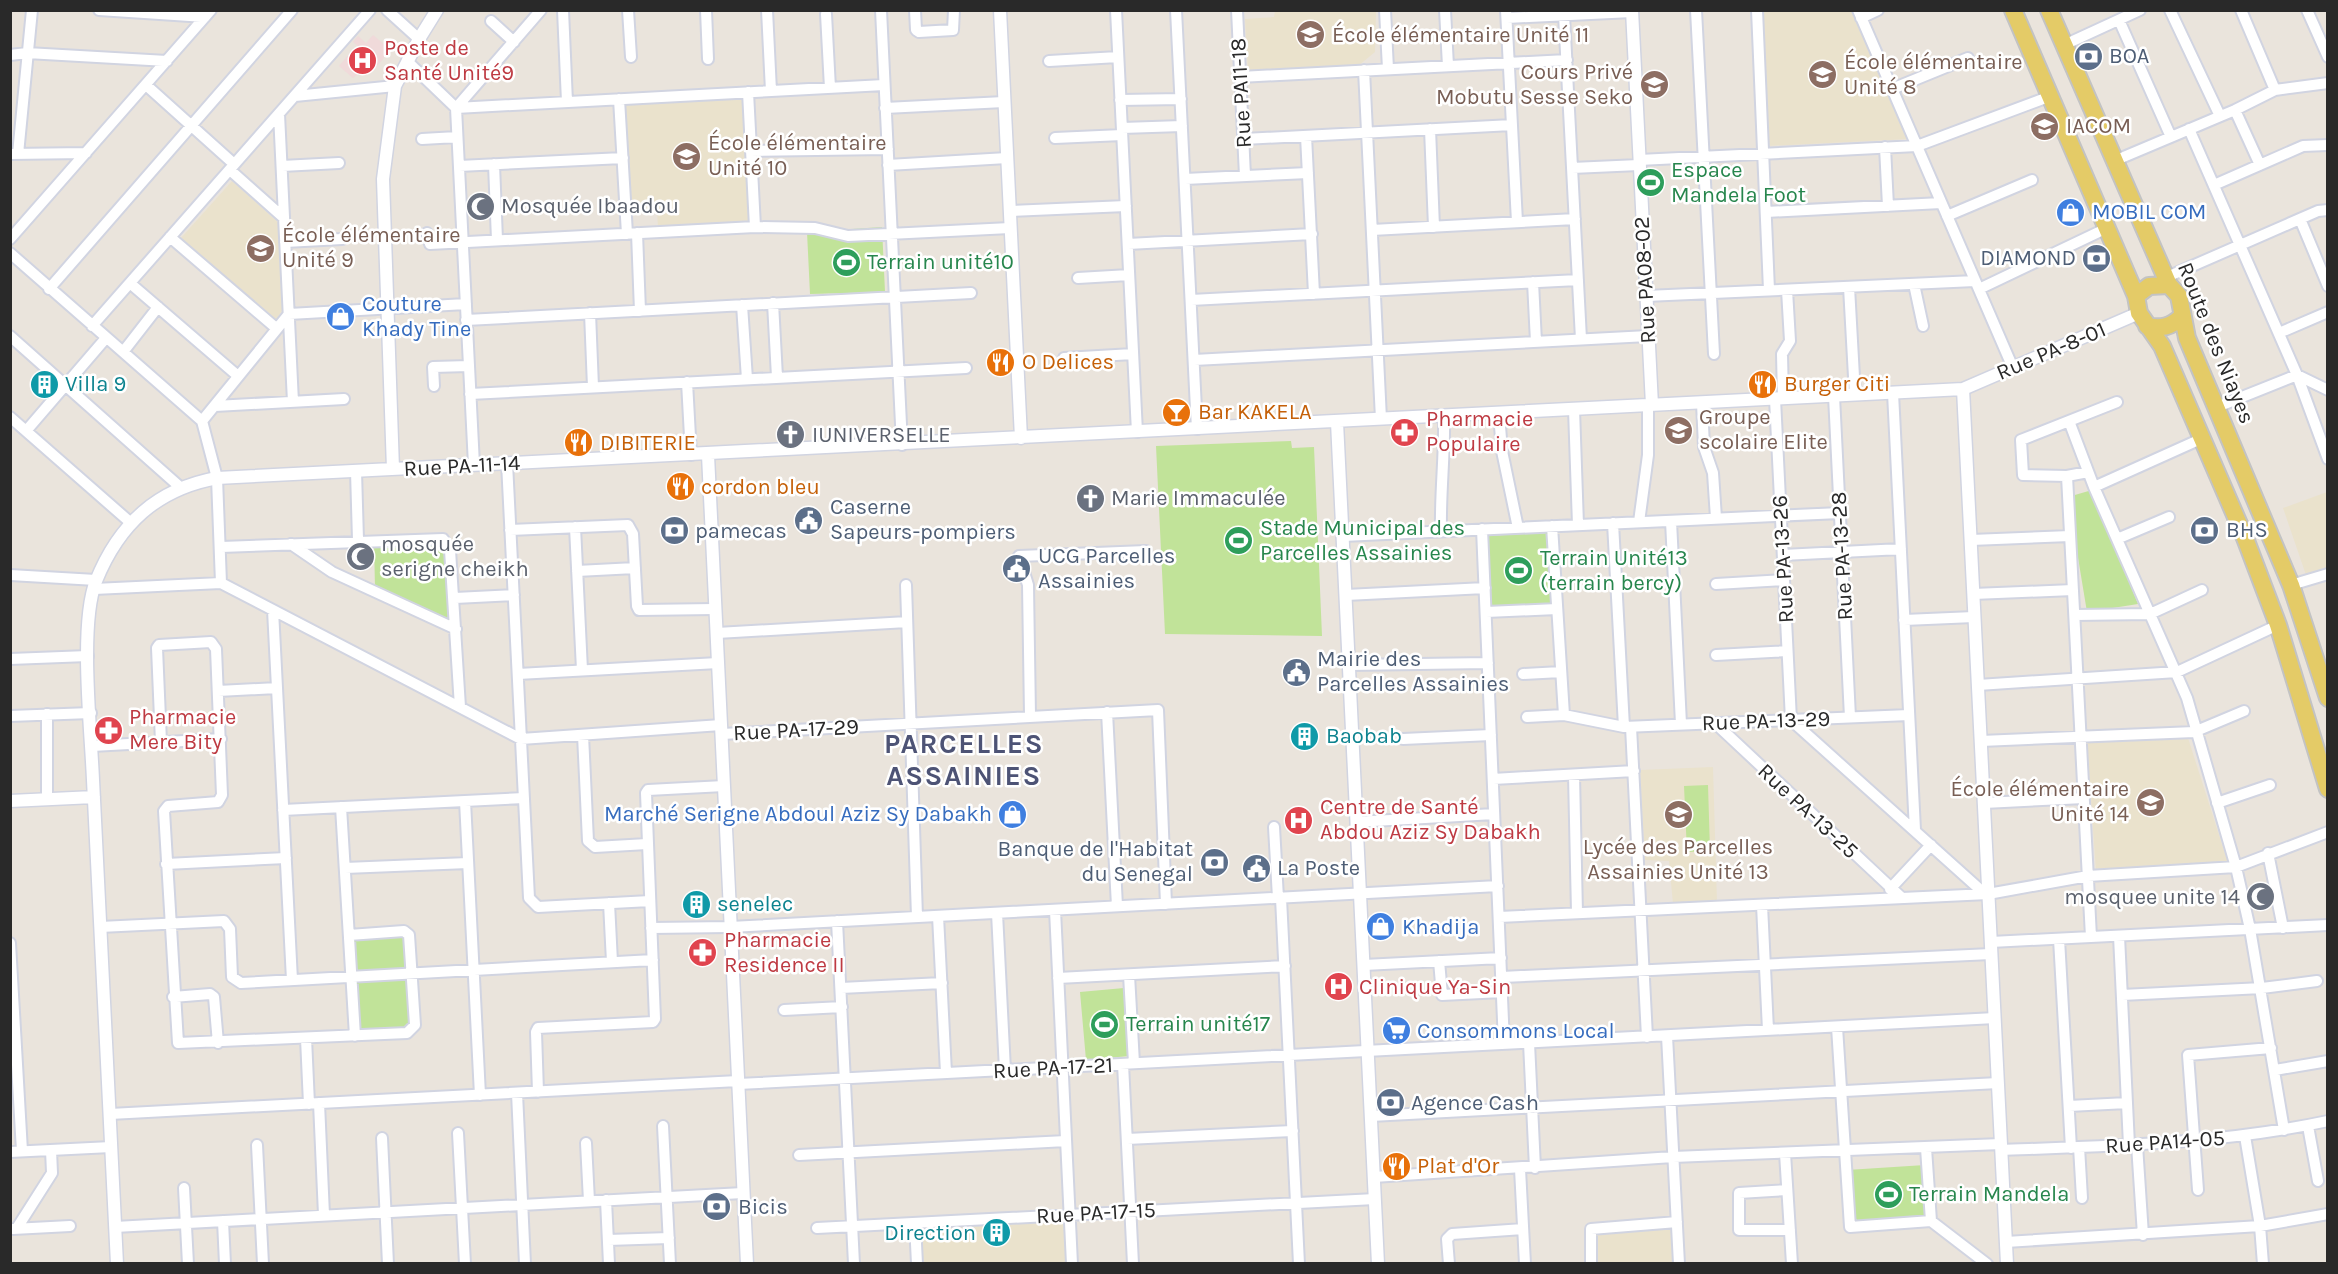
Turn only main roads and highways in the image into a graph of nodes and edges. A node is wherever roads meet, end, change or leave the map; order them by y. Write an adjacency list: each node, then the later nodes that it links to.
1 (2013, 10): 4 (main road)
2 (2049, 10): 3 (main road, Route des Niayes)
3 (2168, 281): 4 (main road); 5 (main road, Route des Niayes)
4 (2136, 296): 6 (main road)
5 (2181, 317): 6 (main road); 7 (main road, Route des Niayes)
6 (2143, 319): 9 (main road)
7 (2323, 671): 8 (main road, Route des Niayes)
8 (2328, 698)
9 (2328, 789)

